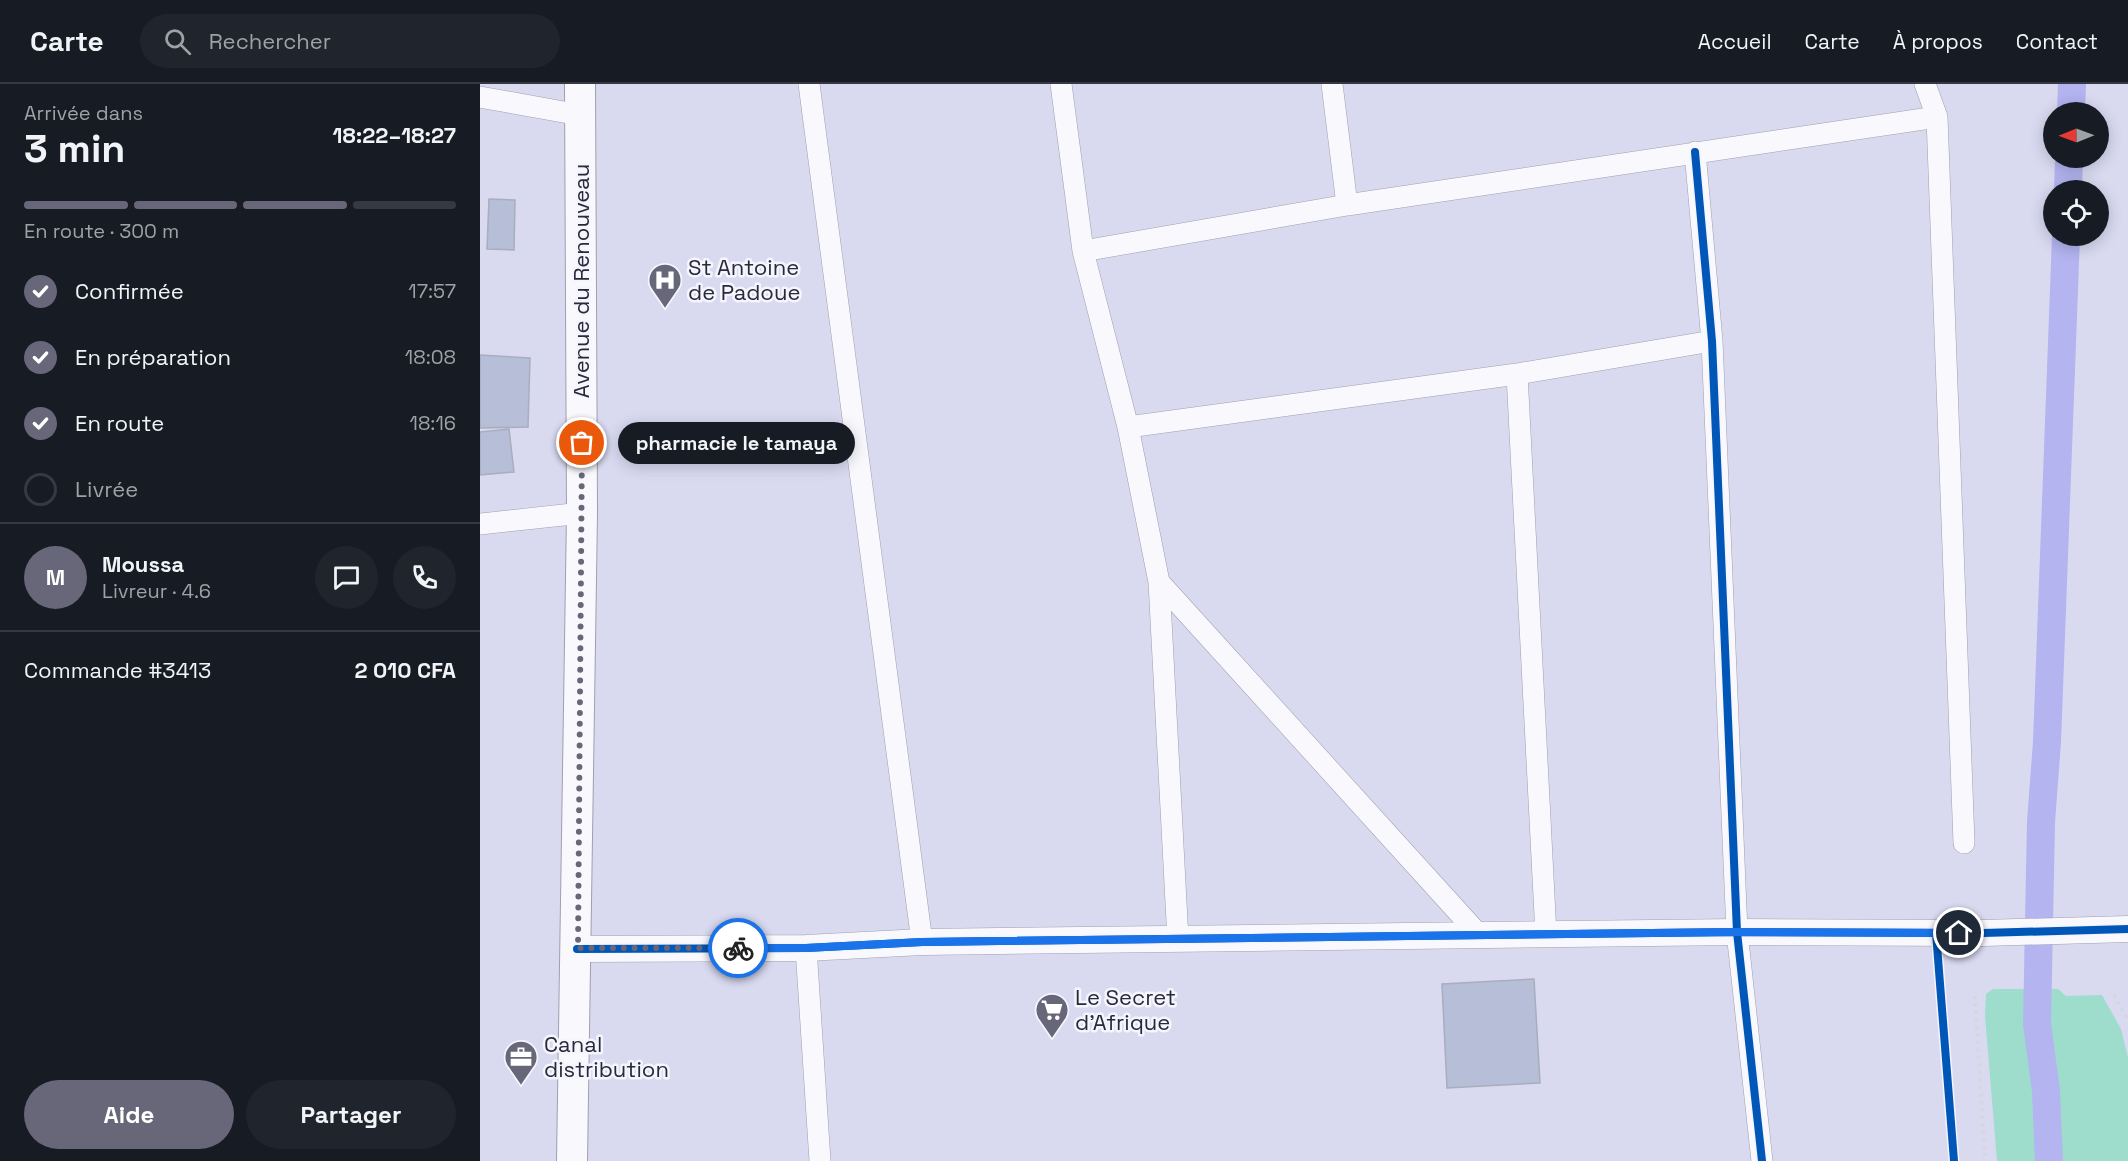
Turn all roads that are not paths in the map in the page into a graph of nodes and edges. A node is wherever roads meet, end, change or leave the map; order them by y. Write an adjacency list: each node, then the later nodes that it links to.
1 (580, 84): 7 (main road, Avenue du Renouveau)
2 (809, 84): 24 (street)
3 (1060, 84): 11 (street)
4 (1332, 84): 10 (street)
5 (1925, 84): 8 (street)
6 (480, 97): 7 (street)
7 (580, 115): 15 (main road, Avenue du Renouveau)
8 (1937, 117): 9 (street); 18 (street)
9 (1695, 152): 10 (street); 12 (street)
10 (1347, 205): 11 (street)
11 (1083, 251): 14 (street)
12 (1712, 341): 13 (street); 20 (street)
13 (1517, 374): 14 (street); 21 (street)
14 (1128, 427): 17 (street)
15 (582, 513): 16 (street); 25 (main road, Avenue du Renouveau)
16 (480, 524)
17 (1159, 582): 22 (street); 23 (street)
18 (1964, 843)
19 (2120, 929): 20 (street)
20 (1737, 932): 21 (street); 29 (street)
21 (1546, 935): 22 (street)
22 (1480, 936): 23 (street)
23 (1178, 940): 24 (street)
24 (922, 942): 26 (street)
25 (578, 948): 26 (street); 27 (main road, Avenue du Renouveau)
26 (806, 948): 28 (street)
27 (573, 1161)
28 (820, 1161)
29 (1762, 1161)

